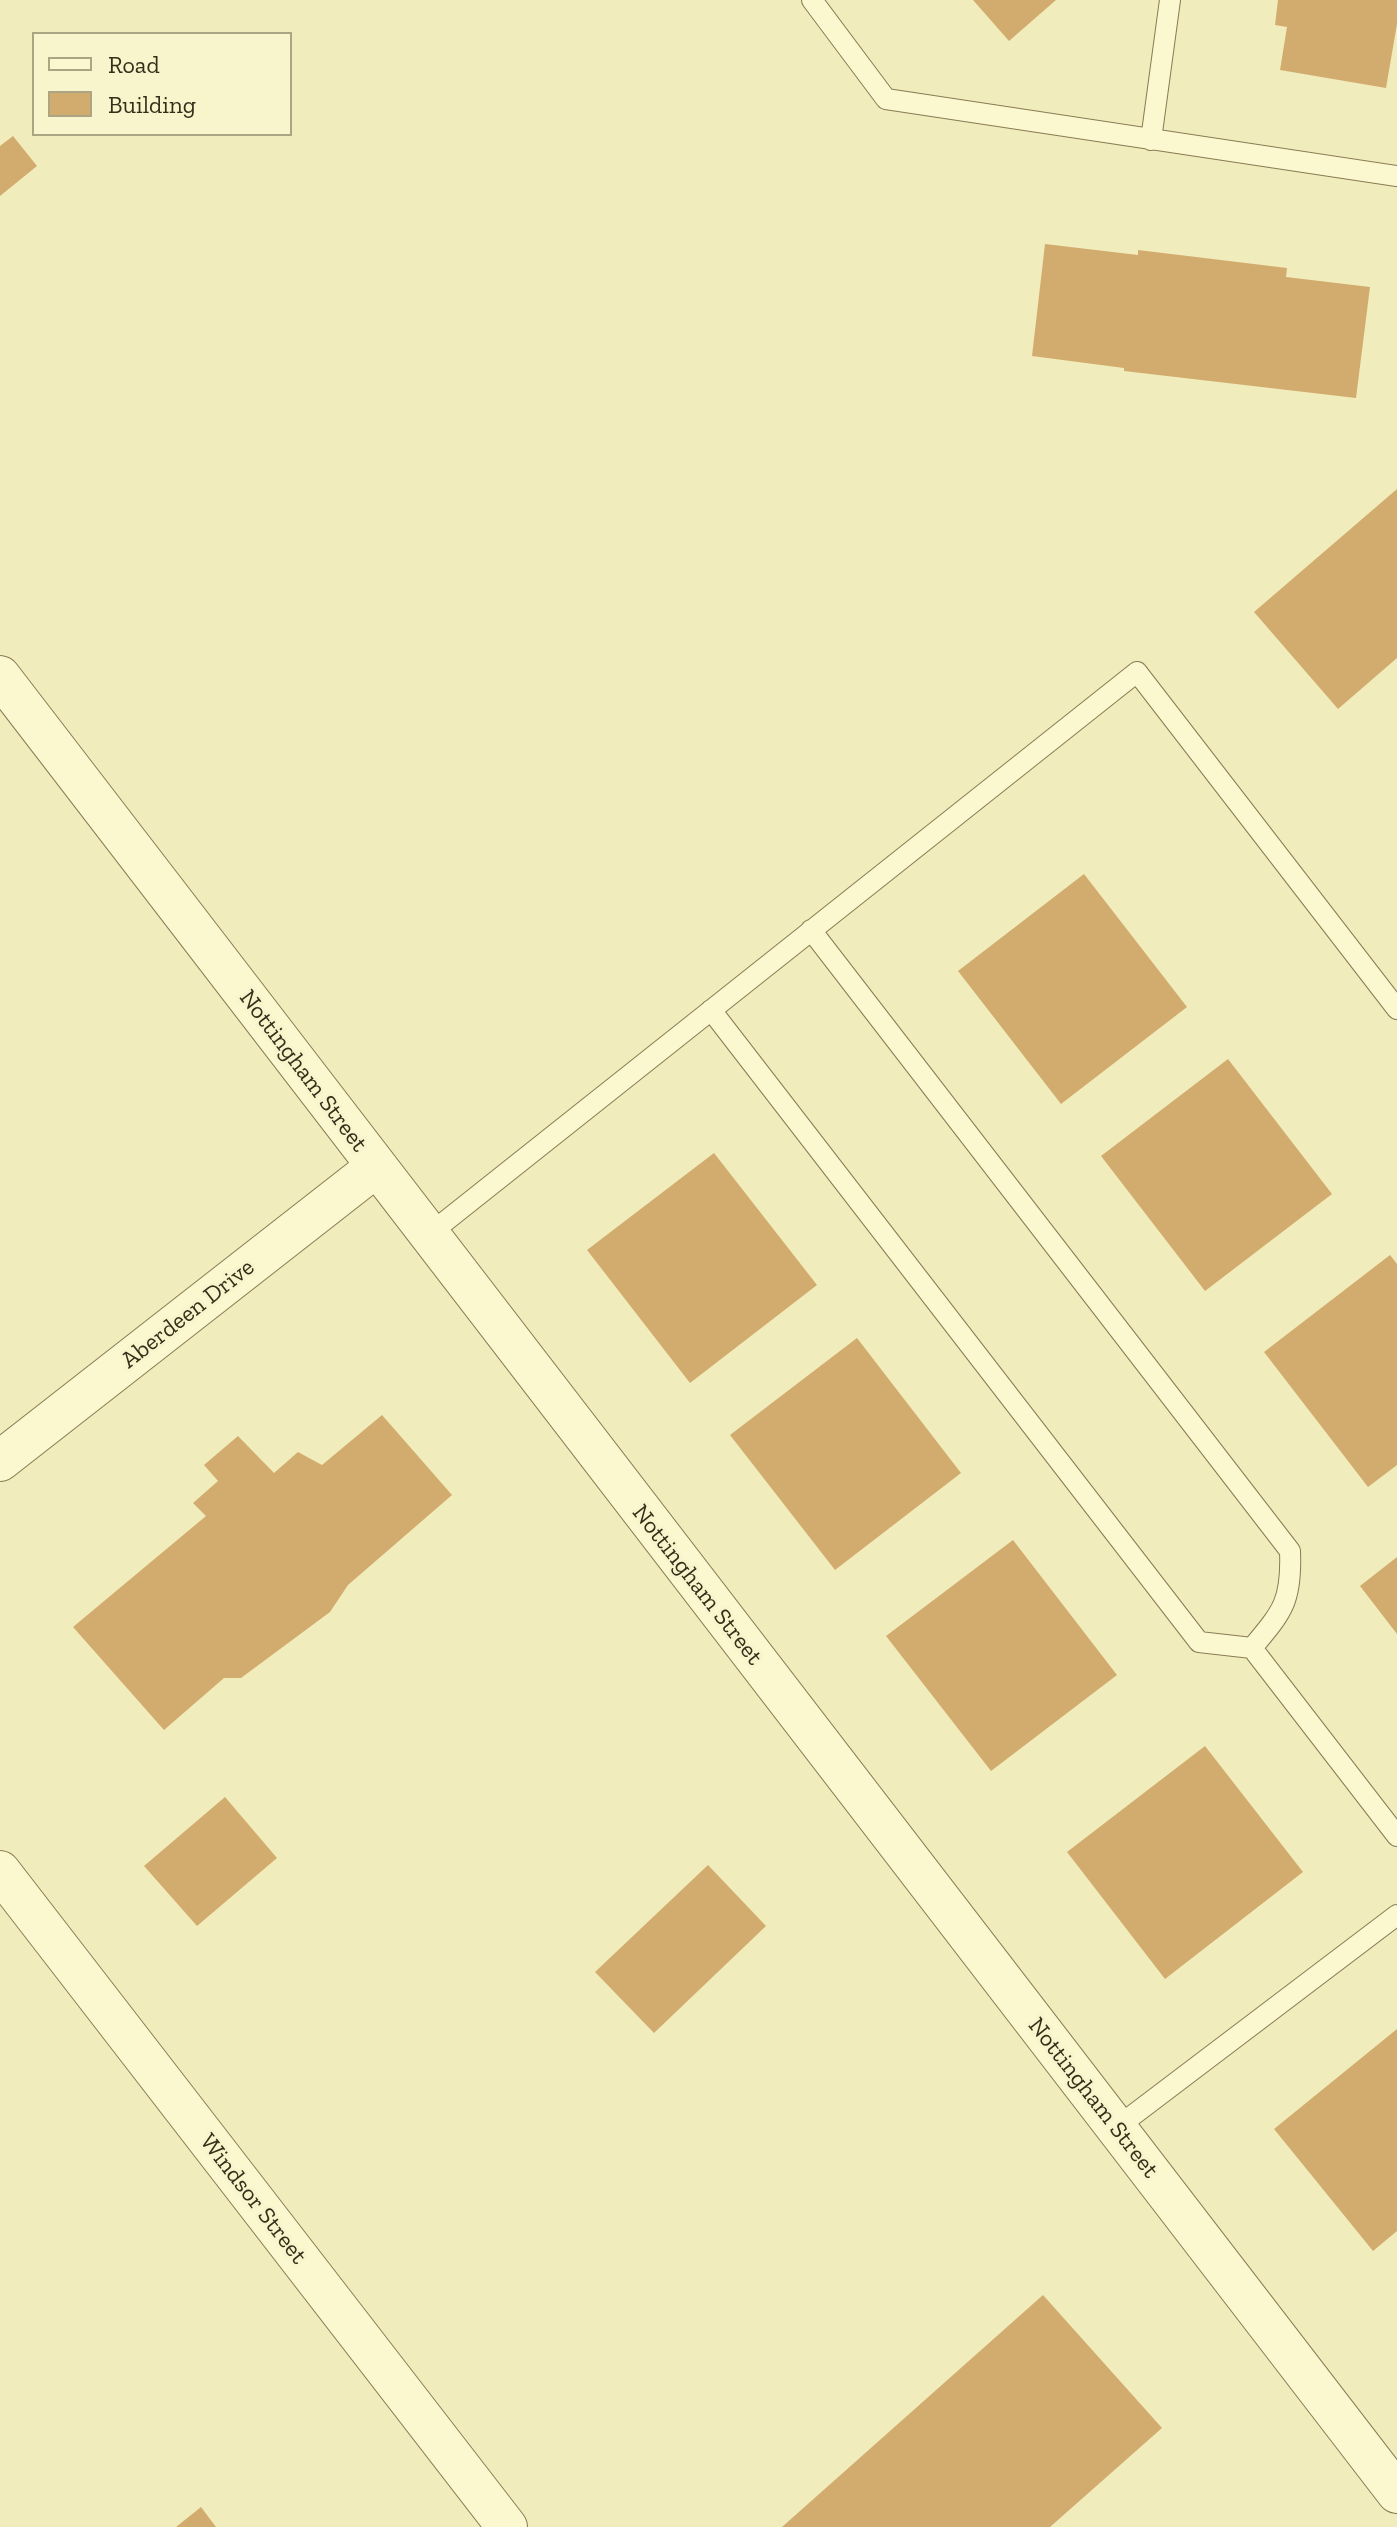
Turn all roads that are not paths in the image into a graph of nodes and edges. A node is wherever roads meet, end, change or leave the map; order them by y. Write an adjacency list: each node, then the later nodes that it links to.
1 (812, 0): 3 (lane)
2 (1170, 0): 3 (lane)
3 (1151, 140): 4 (lane)
4 (1397, 176)
5 (0, 676): 9 (street, Nottingham Street)
6 (811, 930): 7 (lane); 8 (lane); 12 (lane)
7 (1397, 1009)
8 (711, 1010): 10 (lane); 12 (lane)
9 (376, 1167): 10 (street, Nottingham Street); 11 (street, Aberdeen Drive)
10 (428, 1235): 16 (street, Nottingham Street)
11 (0, 1461)
12 (1252, 1648): 13 (lane)
13 (1397, 1836)
14 (0, 1871): 18 (street, Windsor Street)
15 (1397, 1915): 16 (lane)
16 (1116, 2128): 17 (street, Nottingham Street)
17 (1397, 2493)
18 (507, 2527)

